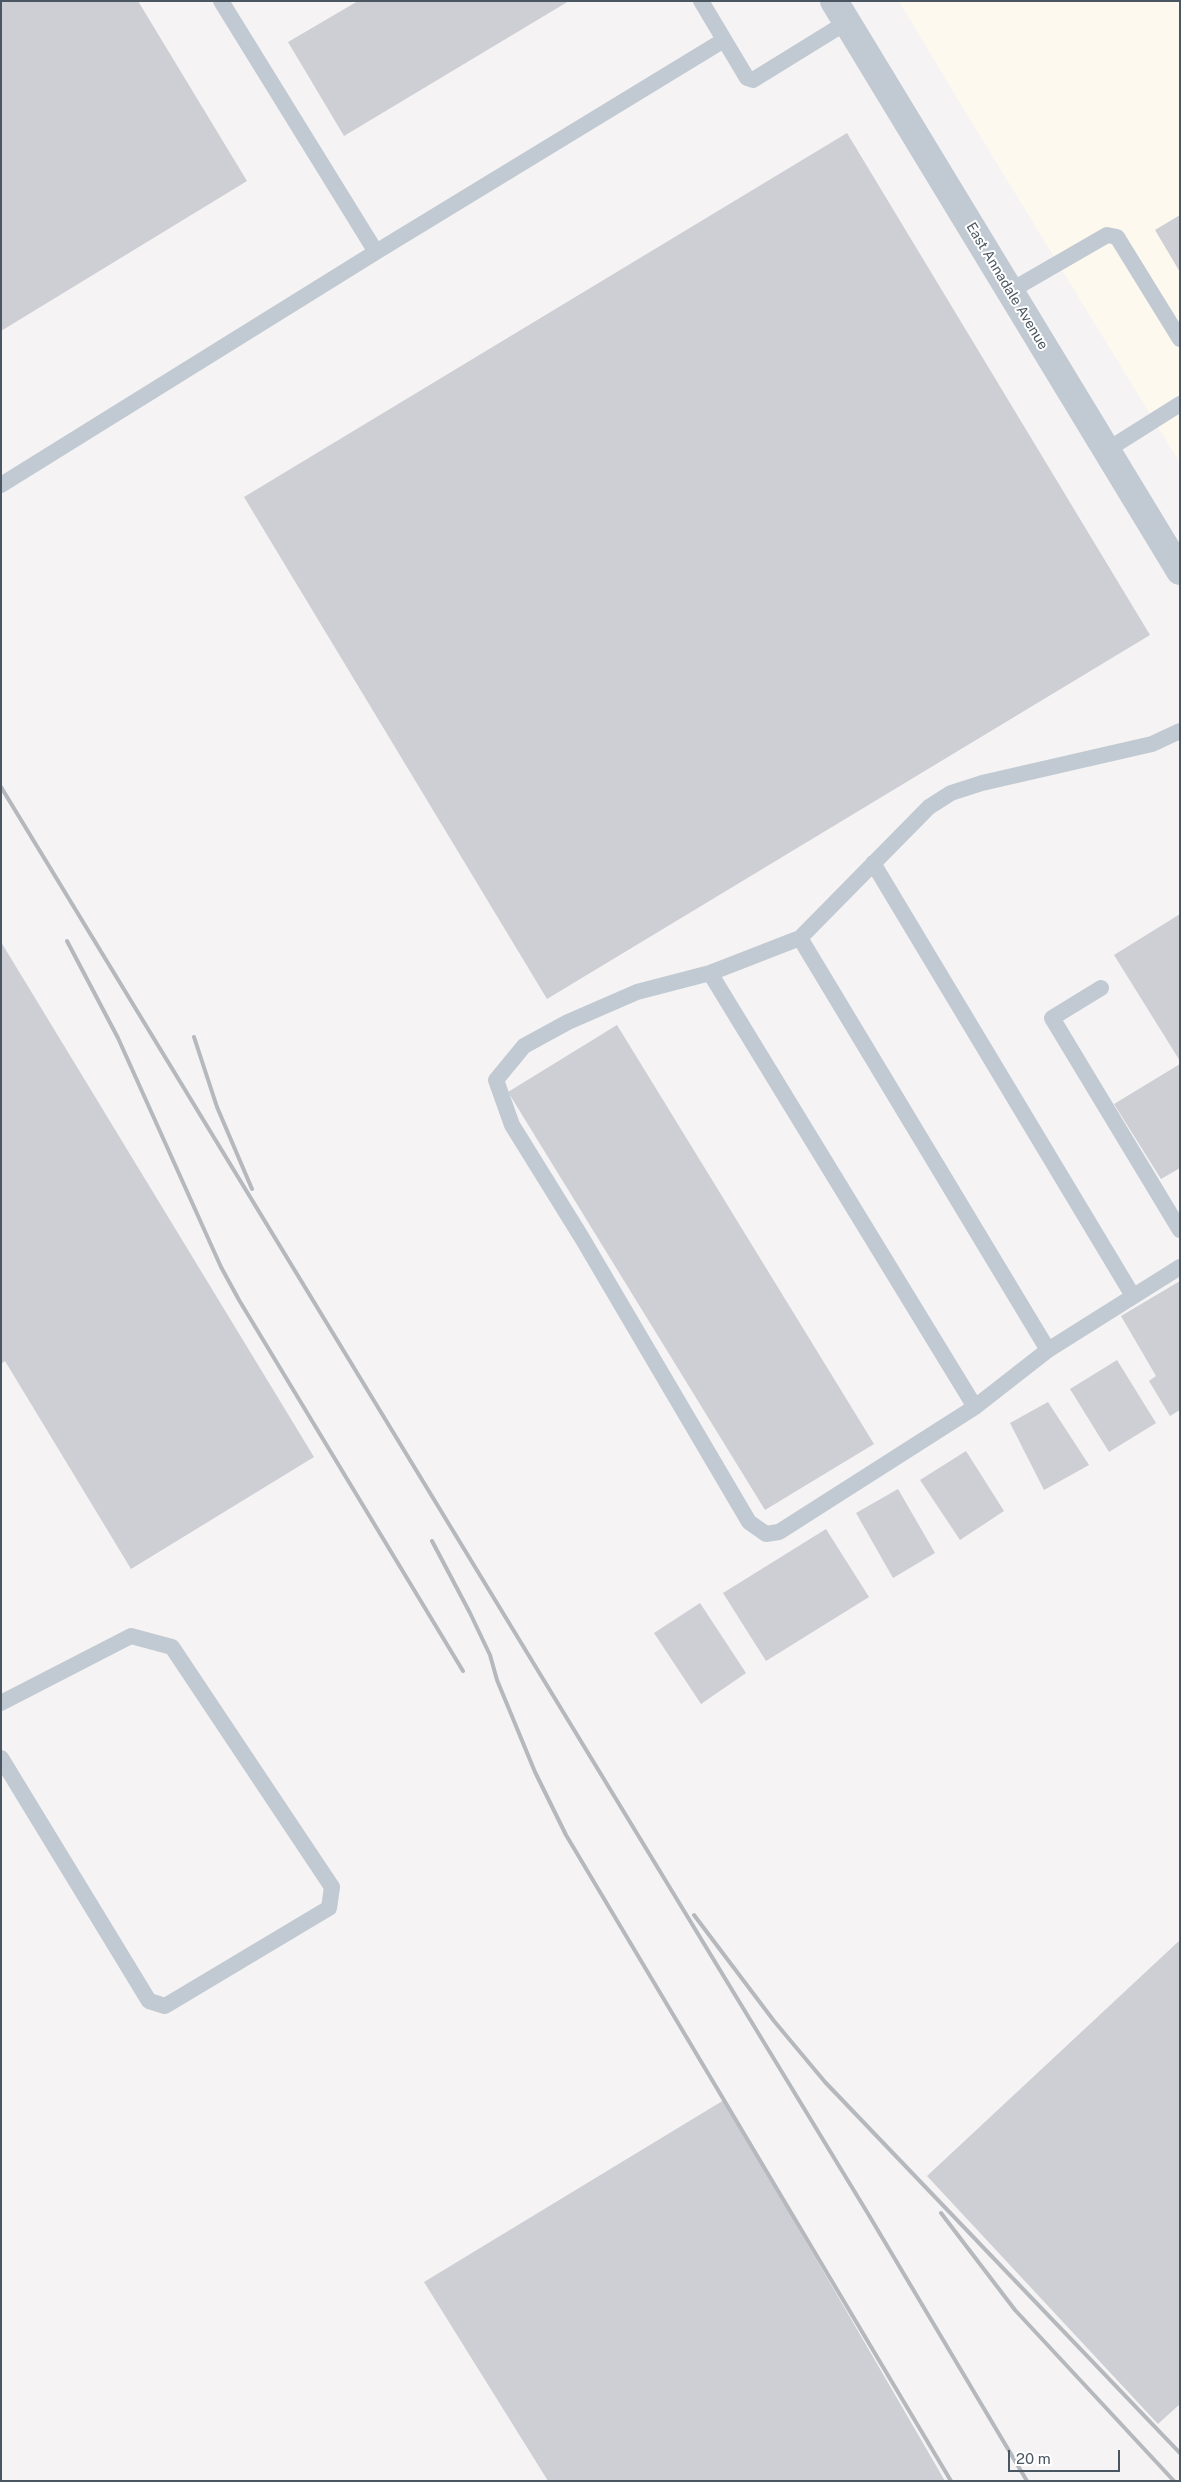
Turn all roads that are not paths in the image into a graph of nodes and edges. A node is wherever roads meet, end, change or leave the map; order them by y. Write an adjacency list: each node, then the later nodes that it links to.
1 (221, 1): 5 (lane)
2 (701, 1): 4 (lane)
3 (841, 12): 4 (lane); 6 (street, East Annadale Avenue)
4 (724, 40): 5 (lane)
5 (376, 252): 10 (lane)
6 (1010, 291): 7 (lane); 9 (street, East Annadale Avenue)
7 (1180, 339)
8 (1180, 404): 9 (lane)
9 (1106, 450): 11 (street, East Annadale Avenue)
10 (1, 485)
11 (1180, 571)
12 (1180, 732): 13 (lane)
13 (873, 863): 14 (lane); 19 (lane)
14 (800, 938): 15 (lane); 20 (lane)
15 (710, 973): 21 (lane); 21 (lane)
16 (1101, 988): 17 (lane)
17 (1180, 1230)
18 (1180, 1267): 19 (lane)
19 (1133, 1296): 20 (lane)
20 (1048, 1350): 21 (lane)
21 (975, 1407)
22 (1, 1703): 23 (lane)
23 (1, 1758)

